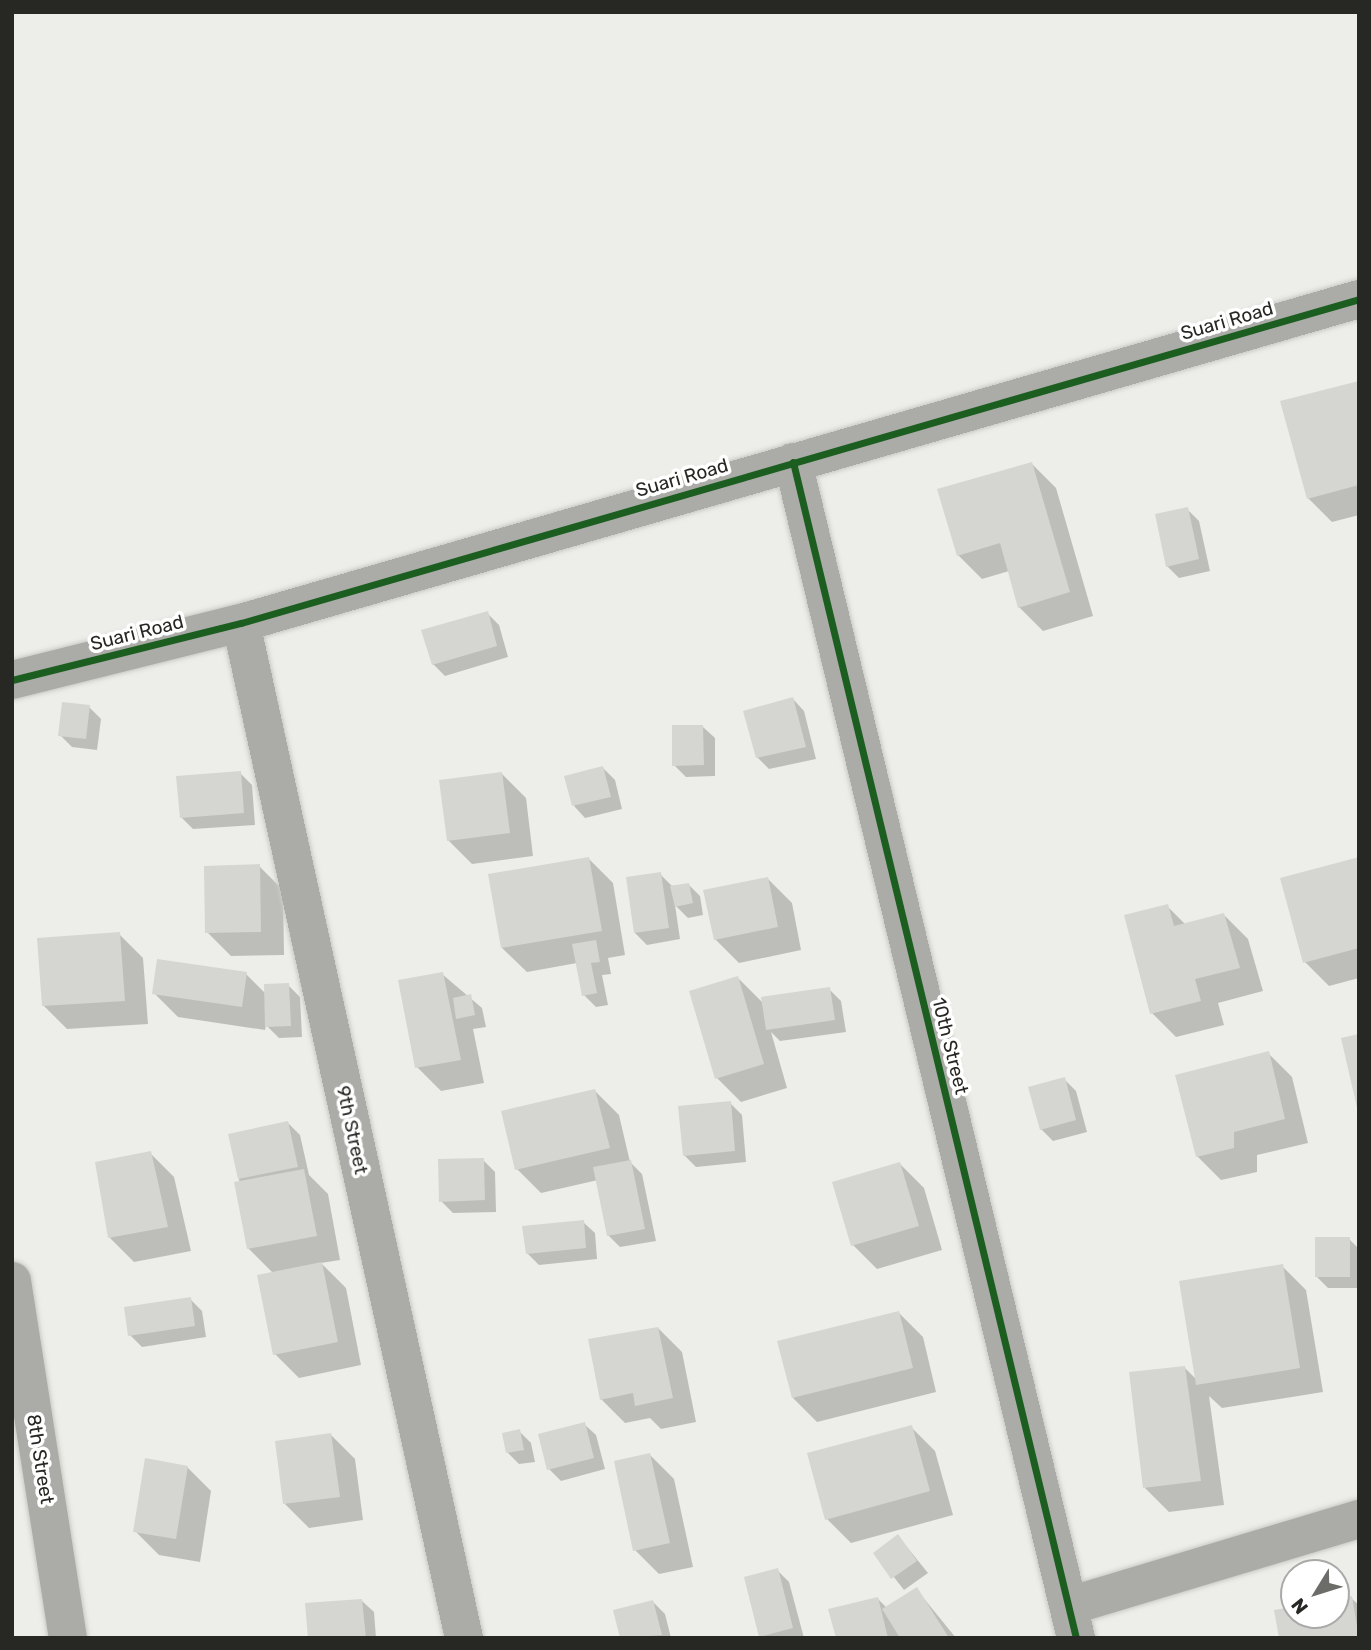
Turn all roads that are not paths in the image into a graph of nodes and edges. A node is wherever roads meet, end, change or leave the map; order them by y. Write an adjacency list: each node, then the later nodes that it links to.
1 (1359, 299): 2 (street, Suari Road)
2 (793, 462): 3 (street, Suari Road); 7 (street, 10th Street)
3 (241, 623): 4 (street, Suari Road); 9 (street, 9th Street)
4 (12, 680)
5 (12, 1281): 8 (street, 8th Street)
6 (1359, 1519): 7 (street)
7 (1073, 1622)
8 (68, 1638)
9 (464, 1638)

